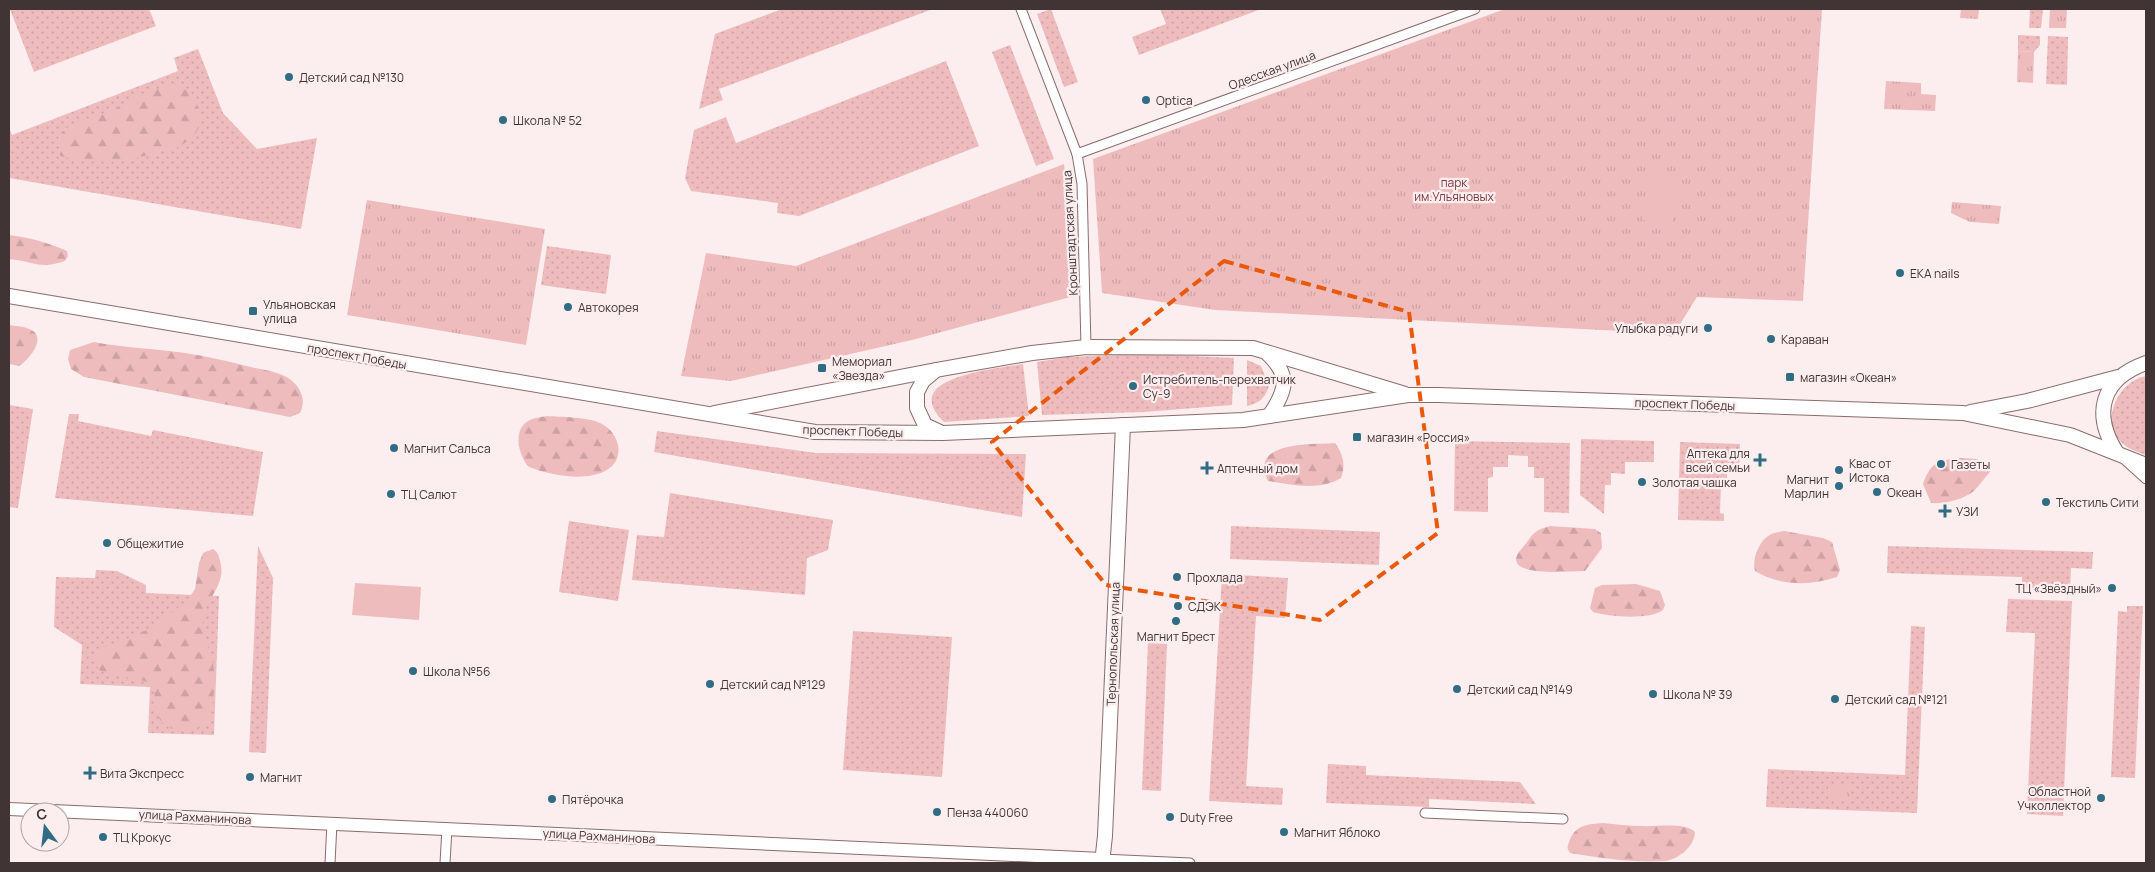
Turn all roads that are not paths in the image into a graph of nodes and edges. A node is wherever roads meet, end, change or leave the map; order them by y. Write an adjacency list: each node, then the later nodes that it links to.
1 (1021, 9): 3 (street, Кронштадтская улица)
2 (1475, 9): 3 (street, Одесская улица)
3 (1077, 154): 5 (street, Кронштадтская улица)
4 (9, 296): 12 (main road, проспект Победы)
5 (1086, 347): 6 (main road, проспект Победы); 8 (main road, проспект Победы)
6 (1264, 351): 10 (main road, проспект Победы); 13 (main road)
7 (2146, 363): 9 (main road, проспект Победы)
8 (936, 370): 12 (main road, проспект Победы); 15 (main road)
9 (2118, 377): 11 (main road, проспект Победы); 16 (main road)
10 (1408, 395): 11 (main road, проспект Победы); 13 (main road, проспект Победы)
11 (1963, 413): 16 (main road, проспект Победы)
12 (704, 415): 15 (main road, проспект Победы)
13 (1269, 416): 14 (main road, проспект Победы)
14 (1123, 425): 15 (main road, проспект Победы); 24 (main road, Тернопольская улица)
15 (943, 433)
16 (2117, 453): 17 (main road, проспект Победы); 18 (street)
17 (2146, 465)
18 (2146, 479)
19 (9, 809): 22 (main road, улица Рахманинова)
20 (1424, 813): 21 (street)
21 (1563, 819)
22 (332, 823): 23 (main road, улица Рахманинова); 25 (street)
23 (447, 828): 24 (main road, улица Рахманинова); 26 (street)
24 (1102, 861): 27 (street, улица Рахманинова)
25 (330, 863)
26 (445, 863)
27 (1190, 863)

